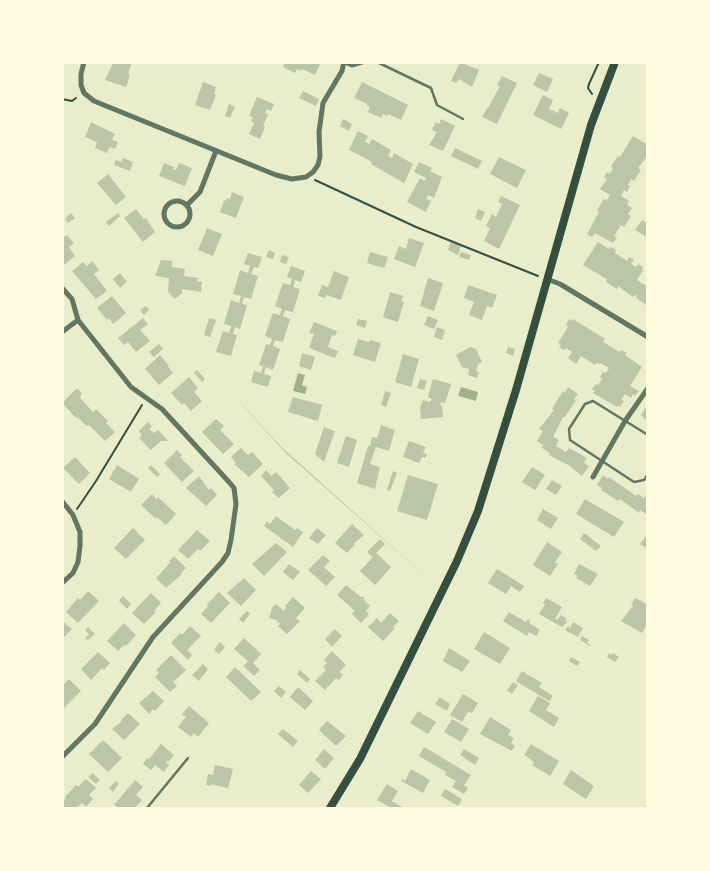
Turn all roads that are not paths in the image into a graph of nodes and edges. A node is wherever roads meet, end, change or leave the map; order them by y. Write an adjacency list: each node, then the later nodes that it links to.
1 (84, 62): 7 (street)
2 (345, 62): 3 (street); 7 (street)
3 (362, 62)
4 (377, 62): 6 (lane)
5 (615, 62): 9 (main road)
6 (463, 119)
7 (216, 151): 8 (street)
8 (187, 205): 8 (street)
9 (547, 279): 13 (street); 25 (main road)
10 (62, 288): 11 (street)
11 (78, 320): 12 (street); 22 (street)
12 (62, 332)
13 (648, 337)
14 (648, 388): 15 (street)
15 (626, 421): 16 (lane); 17 (street); 17 (lane)
16 (648, 435)
17 (602, 461): 18 (lane); 19 (street)
18 (648, 474)
19 (593, 477)
20 (62, 501): 21 (street)
21 (62, 584)
22 (62, 757)
23 (188, 758): 24 (lane)
24 (147, 808)
25 (330, 808)

